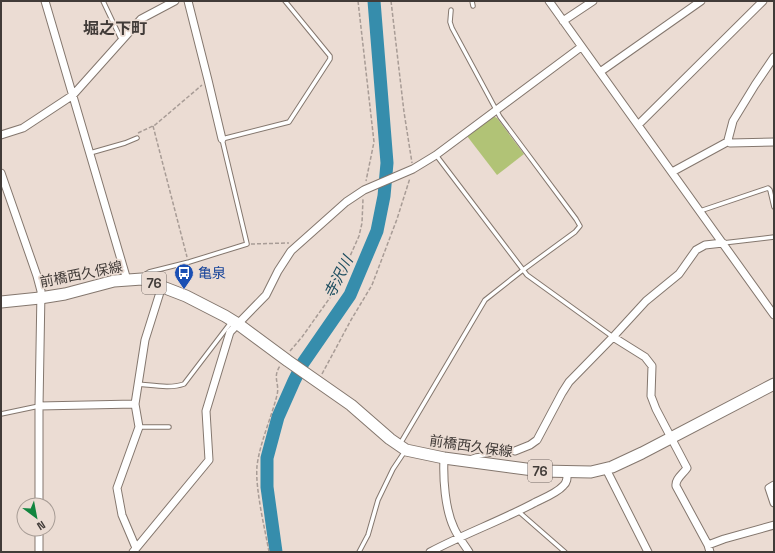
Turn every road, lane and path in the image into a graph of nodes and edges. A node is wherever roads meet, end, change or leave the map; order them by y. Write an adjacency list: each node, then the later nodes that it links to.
1 (46, 1): 21 (street)
2 (103, 1): 16 (lane)
3 (175, 1): 16 (street)
4 (188, 1): 20 (street)
5 (285, 1): 28 (lane)
6 (358, 1): 36 (path)
7 (391, 1): 33 (path)
8 (472, 1): 13 (lane)
9 (549, 1): 15 (street)
10 (593, 1): 15 (street)
11 (701, 1): 19 (street)
12 (763, 1): 23 (street)
13 (473, 6)
14 (451, 10): 22 (lane)
15 (563, 21): 17 (street)
16 (122, 38): 21 (street)
17 (581, 47): 19 (street); 22 (street)
18 (774, 58): 29 (street)
19 (600, 72): 23 (street)
20 (208, 80): 24 (path); 28 (street)
21 (73, 95): 25 (street); 31 (street)
22 (496, 110): 32 (street); 44 (lane)
23 (638, 124): 34 (street)
24 (153, 126): 26 (path); 43 (path)
25 (1, 136)
26 (133, 136)
27 (137, 138): 31 (lane)
28 (222, 139): 41 (lane)
29 (729, 141): 30 (street); 34 (street)
30 (774, 142)
31 (90, 153): 46 (street)
32 (436, 155): 33 (street); 44 (lane)
33 (410, 170): 36 (street); 54 (path)
34 (672, 172): 38 (street)
35 (1, 173): 48 (street)
36 (364, 190): 42 (street); 53 (path)
37 (774, 207): 38 (lane)
38 (700, 211): 40 (street)
39 (774, 237): 40 (lane)
40 (723, 243): 50 (street); 52 (street)
41 (247, 244): 42 (path); 43 (lane)
42 (297, 245): 51 (street)
43 (189, 262): 45 (lane)
44 (523, 270): 52 (lane); 63 (lane)
45 (142, 279): 46 (main road, 前橋西久保線 / 76); 47 (main road, 前橋西久保線 / 76)
46 (127, 280): 48 (main road, 前橋西久保線 / 76)
47 (162, 286): 51 (main road, 前橋西久保線 / 76); 55 (street)
48 (40, 298): 49 (main road, 前橋西久保線 / 76); 58 (street)
49 (1, 302)
50 (774, 315)
51 (236, 322): 53 (main road, 前橋西久保線 / 76); 55 (lane); 77 (street)
52 (613, 337): 62 (street); 64 (street)
53 (286, 360): 54 (main road, 76); 79 (path)
54 (315, 380): 63 (main road, 前橋西久保線 / 76)
55 (138, 384): 57 (street)
56 (774, 384): 62 (main road, 前橋西久保線 / 76)
57 (134, 404): 58 (street); 60 (street)
58 (38, 406): 59 (lane); 70 (street)
59 (1, 414)
60 (139, 426): 61 (lane); 77 (street)
61 (170, 427)
62 (671, 438): 67 (main road, 前橋西久保線 / 76); 76 (street)
63 (402, 448): 65 (main road, 前橋西久保線 / 76); 80 (lane)
64 (515, 451): 66 (lane)
65 (444, 458): 66 (main road, 前橋西久保線 / 76); 75 (street)
66 (466, 461): 68 (main road, 前橋西久保線 / 76)
67 (606, 469): 68 (main road, 前橋西久保線 / 76); 84 (street)
68 (567, 472): 72 (street)
69 (774, 485): 71 (street)
70 (39, 497)
71 (774, 503)
72 (518, 511): 75 (street); 83 (lane)
73 (774, 525): 76 (street)
74 (39, 537): 78 (street)
75 (459, 537): 81 (street); 82 (street)
76 (709, 548)
77 (135, 550)
78 (39, 552)
79 (269, 552)
80 (359, 552)
81 (430, 552)
82 (469, 552)
83 (565, 552)
84 (648, 552)

